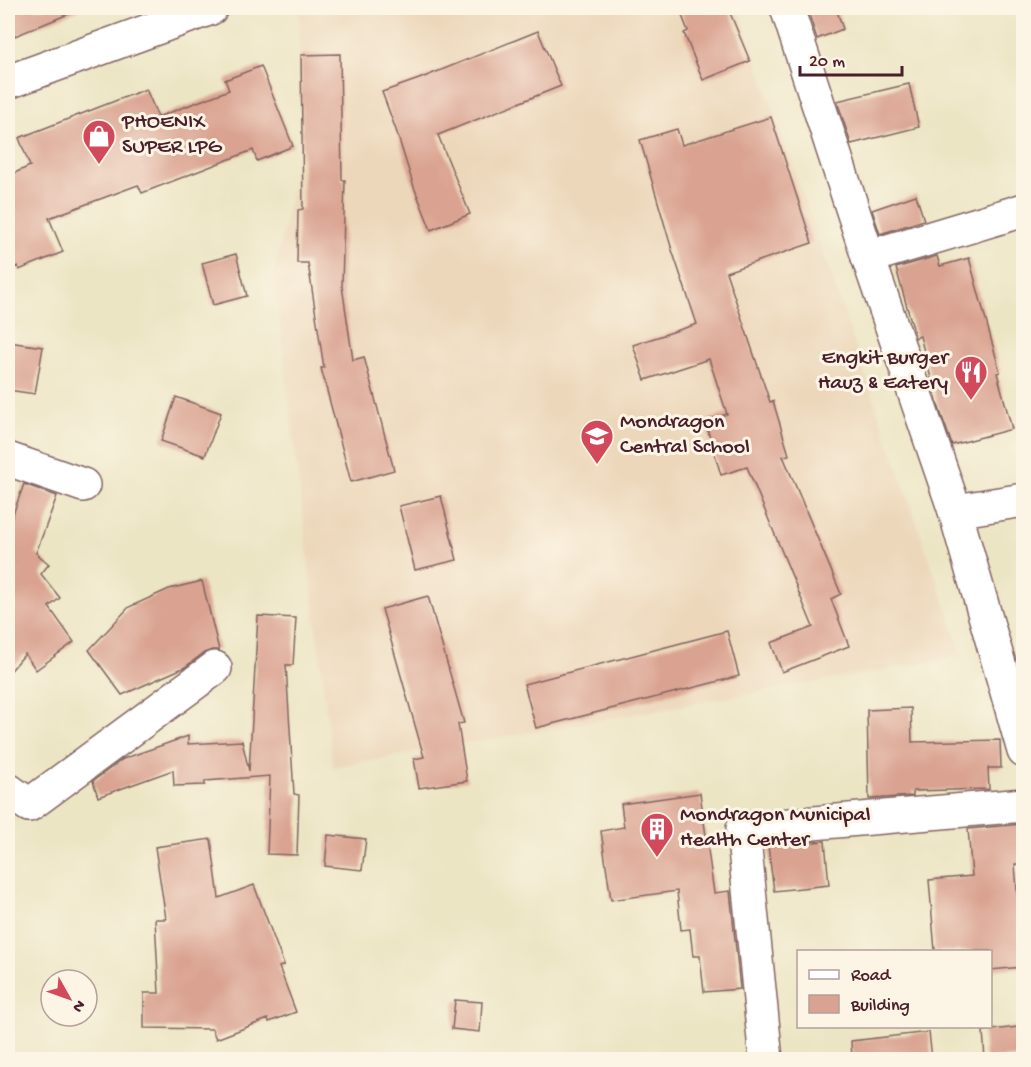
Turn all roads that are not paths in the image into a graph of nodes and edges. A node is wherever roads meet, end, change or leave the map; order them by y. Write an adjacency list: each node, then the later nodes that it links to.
1 (211, 8): 3 (street)
2 (787, 8): 5 (street)
3 (8, 82)
4 (1023, 210): 5 (street)
5 (868, 257): 9 (street)
6 (8, 459): 7 (street)
7 (82, 485)
8 (1023, 500): 9 (street)
9 (955, 511): 11 (street)
10 (215, 668): 12 (street)
11 (1023, 751)
12 (8, 790)
13 (1023, 805): 14 (street)
14 (766, 1059)

